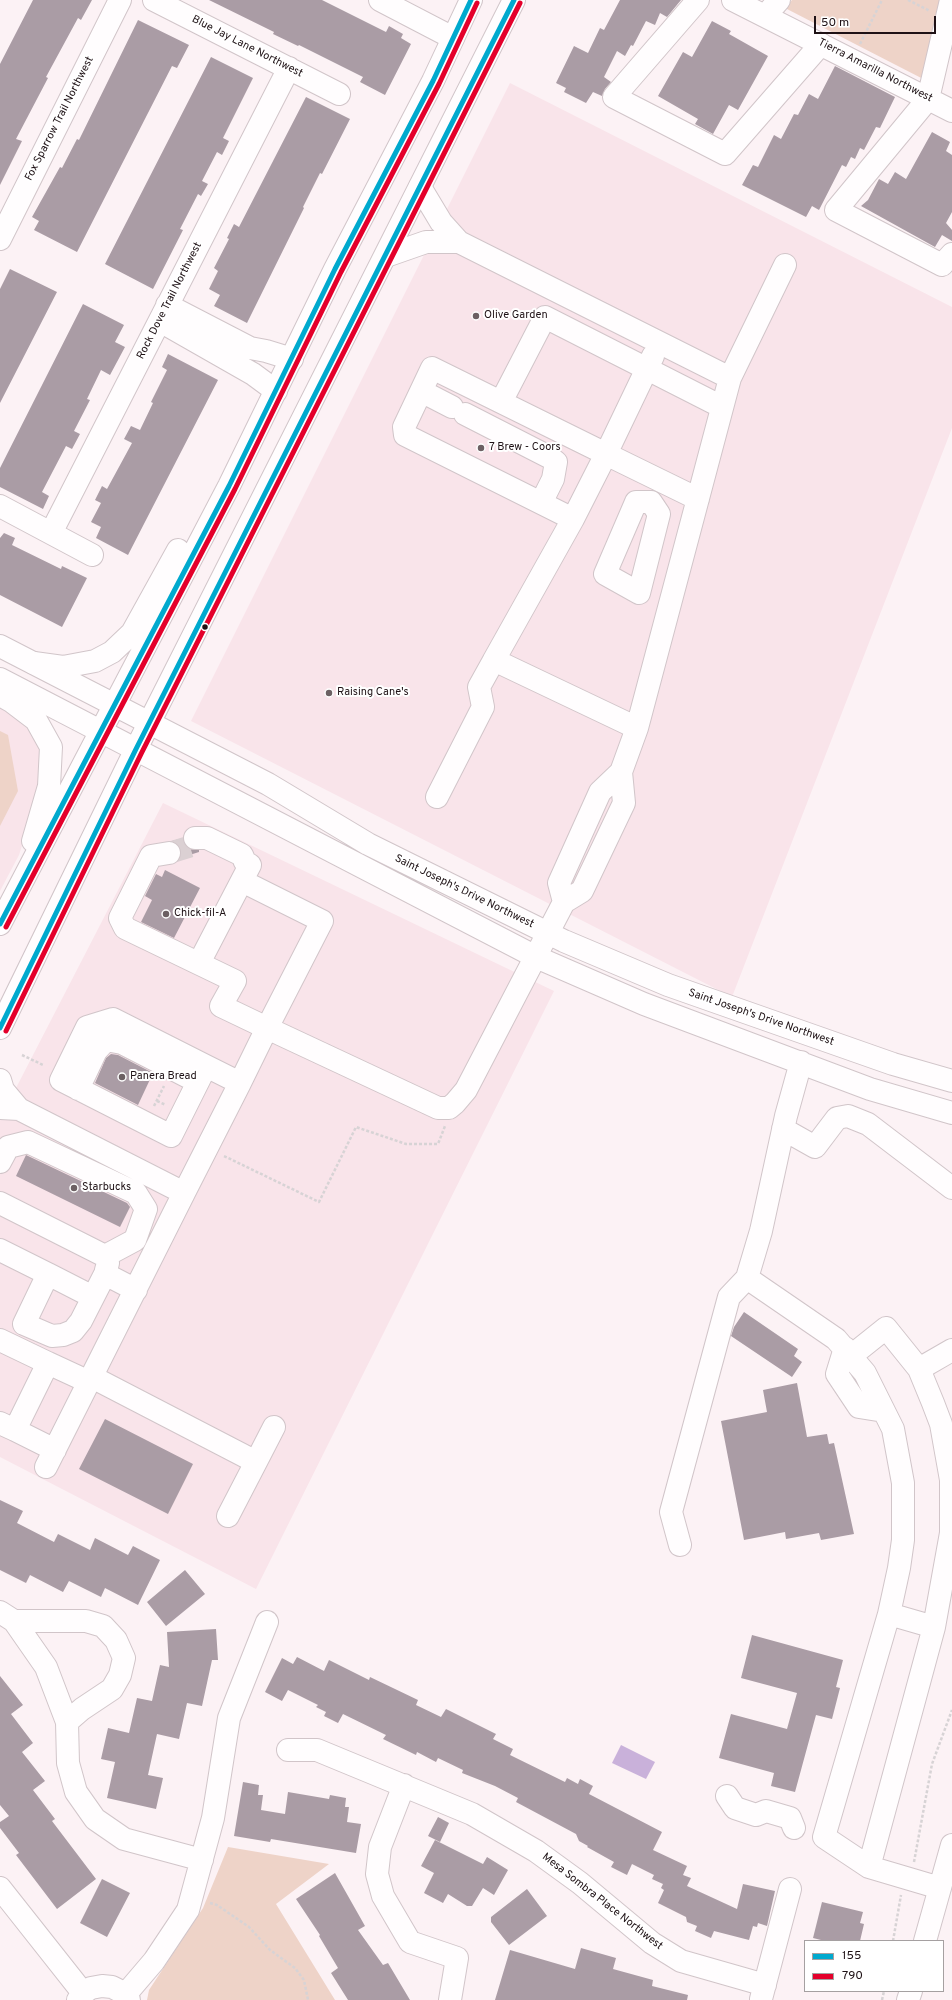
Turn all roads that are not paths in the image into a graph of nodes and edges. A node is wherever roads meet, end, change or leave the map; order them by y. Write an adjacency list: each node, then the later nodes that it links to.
1 (120, 0): 17 (street, Fox Sparrow Trail Northwest)
2 (154, 0): 12 (street, Blue Jay Lane Northwest)
3 (380, 0): 10 (street)
4 (471, 0): 10 (street)
5 (514, 0): 16 (street)
6 (698, 0): 11 (street)
7 (733, 0): 8 (street, Tierra Amarilla Northwest)
8 (772, 8): 11 (street, Tierra Amarilla Northwest)
9 (948, 10): 14 (street)
10 (453, 38): 24 (street)
11 (821, 44): 14 (street, Tierra Amarilla Northwest)
12 (289, 68): 13 (street, Blue Jay Lane Northwest); 22 (street, Rock Dove Trail Northwest)
13 (339, 94)
14 (928, 99): 15 (street, Tierra Amarilla Northwest); 20 (street)
15 (952, 110)
16 (420, 187): 18 (street); 19 (street)
17 (0, 239)
18 (459, 242): 19 (street); 23 (street)
19 (386, 256): 47 (street)
20 (947, 260)
21 (785, 265): 26 (street)
22 (163, 313): 24 (street); 27 (street); 39 (street, Rock Dove Trail Northwest)
23 (659, 342): 25 (street); 26 (street)
24 (292, 359): 27 (street)
25 (647, 369): 29 (street); 30 (street); 31 (street)
26 (730, 378): 30 (street)
27 (276, 391): 33 (street)
28 (421, 391): 29 (street); 36 (street); 36 (street)
29 (501, 402): 31 (street)
30 (722, 407): 34 (street)
31 (606, 454): 32 (street); 38 (street)
32 (659, 480): 34 (street); 35 (street)
33 (229, 486): 43 (street); 46 (street)
34 (698, 499): 48 (street)
35 (651, 502)
36 (541, 504): 38 (street)
37 (0, 506): 39 (street)
38 (573, 519): 42 (street)
39 (51, 533): 40 (street)
40 (92, 555)
41 (0, 646): 43 (street, Saint Joseph's Drive Northwest)
42 (494, 660): 48 (street); 51 (street)
43 (34, 663): 46 (street, Saint Joseph's Drive Northwest)
44 (0, 679): 49 (street, Saint Joseph's Drive Northwest)
45 (0, 695): 55 (street)
46 (114, 706): 47 (street, Saint Joseph's Drive Northwest); 49 (street)
47 (149, 724): 50 (street); 57 (street, Saint Joseph's Drive Northwest)
48 (637, 728): 57 (street)
49 (101, 730): 50 (street, Saint Joseph's Drive Northwest); 55 (street)
50 (136, 749): 58 (street, Saint Joseph's Drive Northwest); 60 (street)
51 (437, 797)
52 (196, 841): 54 (street)
53 (163, 852): 59 (street)
54 (246, 869): 59 (street); 61 (street)
55 (20, 887): 56 (street)
56 (0, 924)
57 (548, 933): 58 (street); 65 (street, Saint Joseph's Drive Northwest)
58 (536, 957): 61 (street); 62 (street, Saint Joseph's Drive Northwest)
59 (199, 963): 61 (street)
60 (0, 1028)
61 (267, 1028): 66 (street)
62 (801, 1062): 68 (street, Saint Joseph's Drive Northwest); 69 (street)
63 (202, 1074): 63 (street); 66 (street)
64 (0, 1080): 67 (street)
65 (952, 1081)
66 (240, 1083): 72 (street)
67 (10, 1109): 72 (street)
68 (952, 1113)
69 (783, 1129): 71 (street); 77 (street)
70 (0, 1162): 75 (street)
71 (952, 1188)
72 (184, 1193): 78 (street)
73 (0, 1203): 75 (street)
74 (0, 1250): 76 (street)
75 (105, 1265): 78 (street); 79 (street)
76 (48, 1274): 79 (street); 79 (street)
77 (748, 1278): 82 (street); 92 (street)
78 (136, 1290): 85 (street)
79 (93, 1297)
80 (0, 1340): 83 (street)
81 (952, 1350): 84 (street)
82 (848, 1352): 84 (street); 93 (street)
83 (48, 1364): 85 (street); 88 (street)
84 (919, 1369): 86 (street)
85 (90, 1379): 88 (street); 90 (street)
86 (942, 1401): 87 (street)
87 (947, 1423): 96 (street)
88 (7, 1427)
89 (274, 1427): 90 (street)
90 (256, 1462): 91 (street)
91 (228, 1516)
92 (680, 1545)
93 (889, 1614): 96 (street); 101 (street)
94 (7, 1617): 97 (street); 97 (street)
95 (267, 1622): 103 (street)
96 (934, 1627): 104 (street)
97 (67, 1722): 103 (street)
98 (288, 1750): 99 (street, Mesa Sombra Place Northwest)
99 (404, 1785): 109 (street, Mesa Sombra Place Northwest); 112 (street)
100 (727, 1796): 101 (street)
101 (824, 1837): 104 (street)
102 (952, 1844): 105 (street)
103 (202, 1860): 111 (street)
104 (870, 1867): 105 (street)
105 (945, 1882): 108 (street)
106 (0, 1888): 110 (street)
107 (790, 1889): 109 (street)
108 (925, 1940)
109 (763, 1993)
110 (80, 1997): 111 (street)
111 (127, 1998)
112 (450, 2000)

